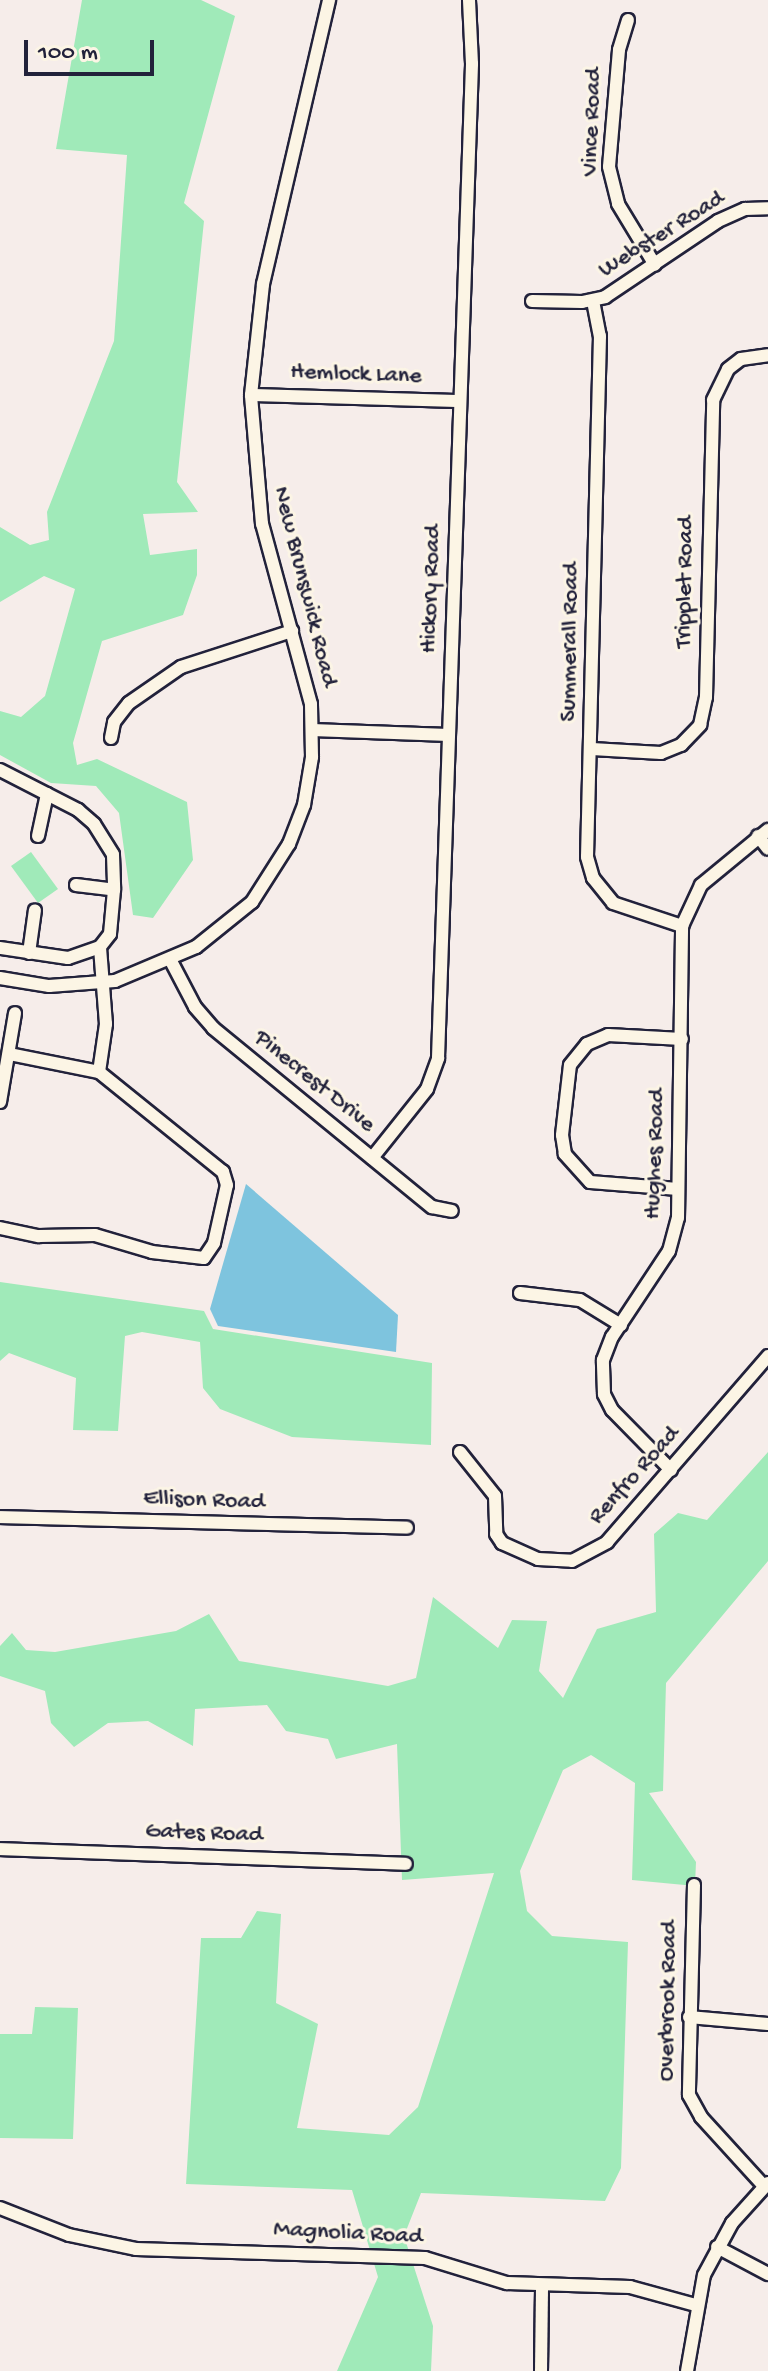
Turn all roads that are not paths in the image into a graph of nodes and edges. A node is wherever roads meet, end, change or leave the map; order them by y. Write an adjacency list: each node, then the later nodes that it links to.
1 (329, 0): 9 (street, New Brunswick Road)
2 (469, 0): 10 (street, Hickory Road)
3 (628, 20): 5 (street, Vince Road)
4 (768, 208): 5 (street, Webster Road)
5 (655, 265): 7 (street, Webster Road)
6 (532, 301): 7 (street, Webster Road)
7 (593, 301): 15 (street, Summerall Road)
8 (768, 355): 15 (street, Tripplet Road)
9 (251, 395): 10 (street, Hemlock Lane); 11 (street, New Brunswick Road)
10 (459, 401): 13 (street, Hickory Road)
11 (292, 631): 12 (street, New Brunswick Road); 14 (street)
12 (312, 730): 13 (street); 28 (street, New Brunswick Road)
13 (449, 735): 36 (street, Hickory Road)
14 (111, 738)
15 (592, 749): 24 (street, Summerall Road)
16 (0, 770): 17 (street)
17 (47, 794): 19 (street); 22 (street)
18 (763, 833): 20 (street); 24 (street, Hughes Road)
19 (38, 836)
20 (768, 849)
21 (76, 885): 22 (street)
22 (114, 890): 25 (street)
23 (35, 910): 27 (street)
24 (682, 926): 32 (street, Hughes Road)
25 (100, 947): 27 (street); 30 (street)
26 (0, 948): 27 (street)
27 (29, 953)
28 (171, 961): 30 (street, New Brunswick Road); 36 (street, Pinecrest Drive)
29 (0, 978): 30 (street, New Brunswick Road)
30 (102, 983): 34 (street)
31 (15, 1013): 33 (street)
32 (682, 1039): 37 (street, Hughes Road); 37 (street)
33 (9, 1054): 34 (street); 35 (street)
34 (99, 1072): 39 (street)
35 (0, 1102)
36 (372, 1158): 38 (street, Pinecrest Drive)
37 (678, 1189): 41 (street, Hughes Road)
38 (452, 1211)
39 (0, 1228)
40 (520, 1293): 41 (street)
41 (621, 1325): 44 (street, Hughes Road)
42 (768, 1356): 44 (street, Renfro Road)
43 (460, 1452): 44 (street, Renfro Road)
44 (671, 1470)
45 (0, 1517): 46 (street, Ellison Road)
46 (407, 1528)
47 (0, 1849): 48 (street, Gates Road)
48 (406, 1864)
49 (694, 1885): 50 (street, Overbrook Road)
50 (689, 2017): 51 (street); 52 (street, Overbrook Road)
51 (768, 2024)
52 (766, 2184): 54 (street)
53 (0, 2208): 56 (street, Magnolia Road)
54 (717, 2247): 55 (street); 57 (street)
55 (768, 2274)
56 (542, 2286): 57 (street, Magnolia Road); 58 (street)
57 (696, 2305): 59 (street)
58 (541, 2371)
59 (687, 2371)

